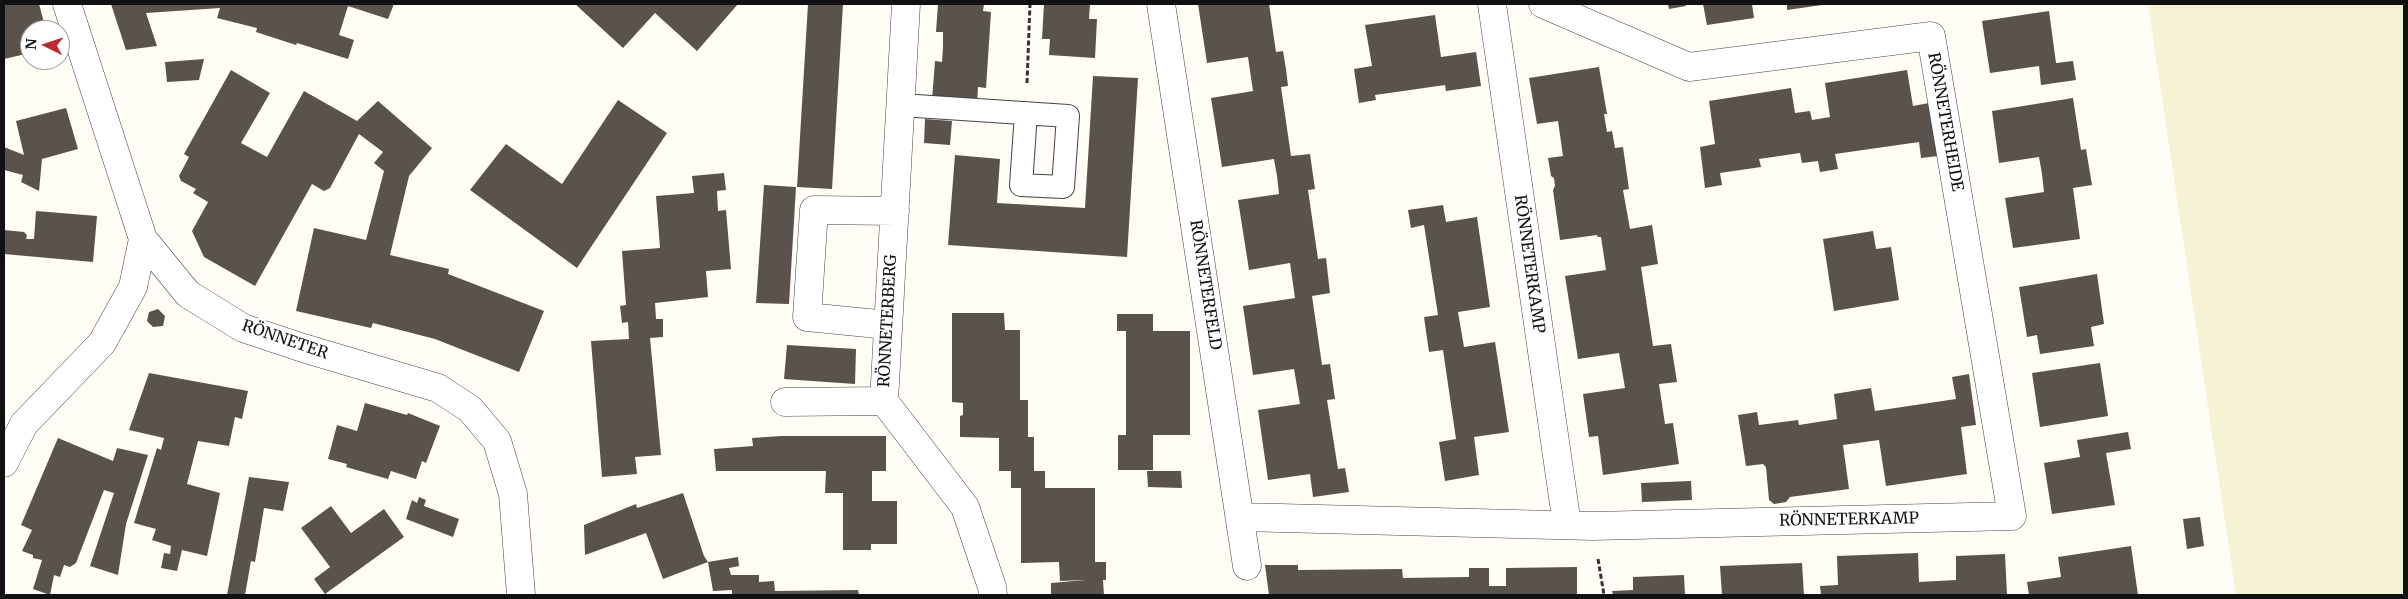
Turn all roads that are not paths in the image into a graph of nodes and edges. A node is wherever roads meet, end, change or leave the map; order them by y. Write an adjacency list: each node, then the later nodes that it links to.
1 (67, 4): 9 (street, RÖNNETER)
2 (906, 4): 6 (street, RÖNNETERBERG)
3 (1161, 4): 15 (street, RÖNNETERFELD)
4 (1492, 4): 16 (street, RÖNNETERKAMP)
5 (1543, 4): 14 (street, RÖNNETERHEIDE)
6 (901, 104): 7 (lane); 8 (street, RÖNNETERBERG)
7 (1026, 113)
8 (895, 211): 10 (street, RÖNNETERBERG); 10 (street)
9 (143, 239): 13 (street); 18 (street, RÖNNETER)
10 (888, 325): 11 (street, RÖNNETERBERG)
11 (884, 401): 12 (street); 19 (street, RÖNNETERBERG)
12 (785, 402)
13 (4, 463)
14 (2012, 516): 16 (street, RÖNNETERKAMP)
15 (1241, 517): 16 (street, RÖNNETERKAMP); 17 (street, RÖNNETERFELD)
16 (1567, 525)
17 (1247, 566)
18 (521, 595)
19 (992, 595)

